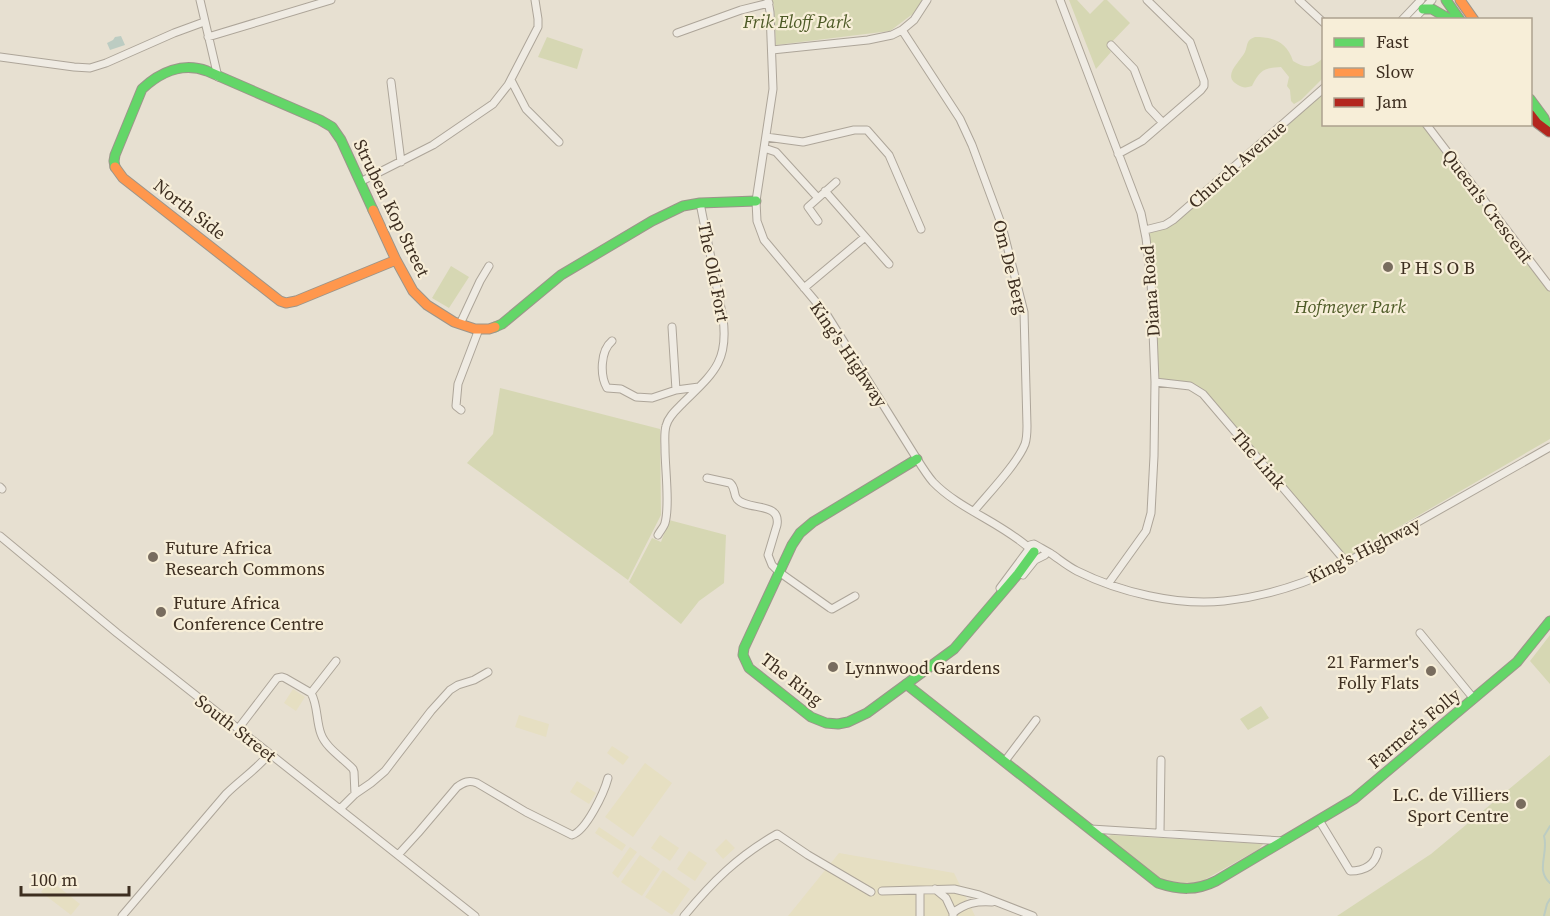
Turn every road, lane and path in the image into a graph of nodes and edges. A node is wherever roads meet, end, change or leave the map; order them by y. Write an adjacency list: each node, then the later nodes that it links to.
1 (200, 0): 18 (street)
2 (331, 0): 22 (street)
3 (535, 0): 27 (street)
4 (927, 0): 20 (street)
5 (1060, 0): 38 (street, Diana Road)
6 (1147, 0): 32 (street)
7 (1299, 0): 19 (street)
8 (1432, 0): 12 (street)
9 (1446, 0): 16 (street)
10 (768, 1): 21 (street); 24 (street, King's Highway)
11 (1462, 2): 17 (street)
12 (1422, 5): 13 (street); 14 (street); 15 (street)
13 (1405, 18)
14 (1414, 18)
15 (1448, 18)
16 (1460, 18)
17 (1473, 18)
18 (204, 22): 22 (street); 25 (street)
19 (1322, 22)
20 (902, 30): 24 (street); 66 (street, Om De Berg)
21 (677, 33)
22 (208, 37): 26 (street)
23 (1111, 45): 32 (street)
24 (772, 50): 35 (street, King's Highway)
25 (0, 57)
26 (218, 77): 40 (street, Struben Kop Street); 50 (street, North Side)
27 (511, 80): 36 (street); 39 (street)
28 (390, 82): 39 (street)
29 (1322, 89): 48 (street, Church Avenue)
30 (1532, 102): 34 (street)
31 (1532, 117): 34 (street)
32 (1163, 123): 38 (street)
33 (1428, 126): 53 (street, Queen's Crescent)
34 (1549, 132)
35 (766, 137): 37 (street, King's Highway); 47 (street)
36 (559, 142)
37 (764, 148): 43 (street); 44 (street, King's Highway)
38 (1118, 154): 48 (street, Diana Road)
39 (401, 162): 40 (street)
40 (360, 182): 50 (street, Struben Kop Street)
41 (836, 182): 42 (street)
42 (825, 191): 43 (street); 49 (street)
43 (818, 198): 46 (street)
44 (756, 201): 45 (street, Struben Kop Street); 54 (street, King's Highway)
45 (700, 203): 57 (street, Struben Kop Street); 60 (street, The Old Fort)
46 (818, 221)
47 (921, 229)
48 (1145, 230): 59 (street, Diana Road)
49 (865, 237): 51 (street); 54 (street)
50 (396, 260): 55 (street, Struben Kop Street)
51 (889, 264)
52 (489, 266): 55 (street)
53 (1550, 287)
54 (804, 288): 64 (street, King's Highway)
55 (459, 324): 57 (street, Struben Kop Street)
56 (672, 327): 61 (street)
57 (479, 329): 62 (street)
58 (612, 342): 61 (street)
59 (1155, 382): 72 (street, The Link); 75 (street, Diana Road)
60 (699, 387): 61 (street); 67 (street, The Old Fort)
61 (676, 390)
62 (461, 410)
63 (1550, 447): 72 (street, King's Highway)
64 (917, 459): 66 (street, King's Highway); 73 (street, The Ring)
65 (707, 478): 73 (street)
66 (974, 512): 69 (street, King's Highway)
67 (658, 535)
68 (0, 536): 85 (street, South Street)
69 (1033, 548): 70 (street, King's Highway); 71 (street, King's Highway); 74 (street, The Ring)
70 (1045, 555): 71 (street, King's Highway); 74 (street)
71 (1061, 561): 75 (street, King's Highway)
72 (1347, 562): 75 (street, King's Highway)
73 (779, 572): 76 (street); 81 (street, The Ring)
74 (1010, 580): 81 (street, The Ring)
75 (1108, 584)
76 (855, 596)
77 (1550, 621): 83 (street, Farmer's Folly)
78 (1419, 633): 83 (street)
79 (336, 661): 82 (street)
80 (488, 672): 90 (street)
81 (906, 684): 88 (street, Farmer's Folly)
82 (311, 693): 85 (street); 90 (street)
83 (1474, 699): 92 (street, Farmer's Folly)
84 (1036, 720): 88 (street)
85 (238, 729): 86 (street, South Street)
86 (269, 754): 91 (street, South Street); 104 (street)
87 (1161, 760): 94 (street)
88 (1005, 761): 93 (street, Farmer's Folly)
89 (608, 778): 97 (street)
90 (355, 794): 91 (street)
91 (340, 810): 97 (street, South Street)
92 (1319, 820): 95 (street, Farmer's Folly); 96 (street)
93 (1091, 829): 94 (street); 95 (street, Farmer's Folly)
94 (1160, 833): 95 (street)
95 (1284, 841)
96 (1378, 851)
97 (398, 855): 105 (street, South Street)
98 (934, 889): 99 (street); 102 (street); 103 (street)
99 (920, 890): 101 (street); 107 (street)
100 (871, 891): 106 (street)
101 (882, 891)
102 (1000, 903): 103 (street); 108 (street)
103 (953, 914)
104 (122, 916)
105 (476, 916)
106 (684, 916)
107 (920, 916)
108 (1033, 916)

